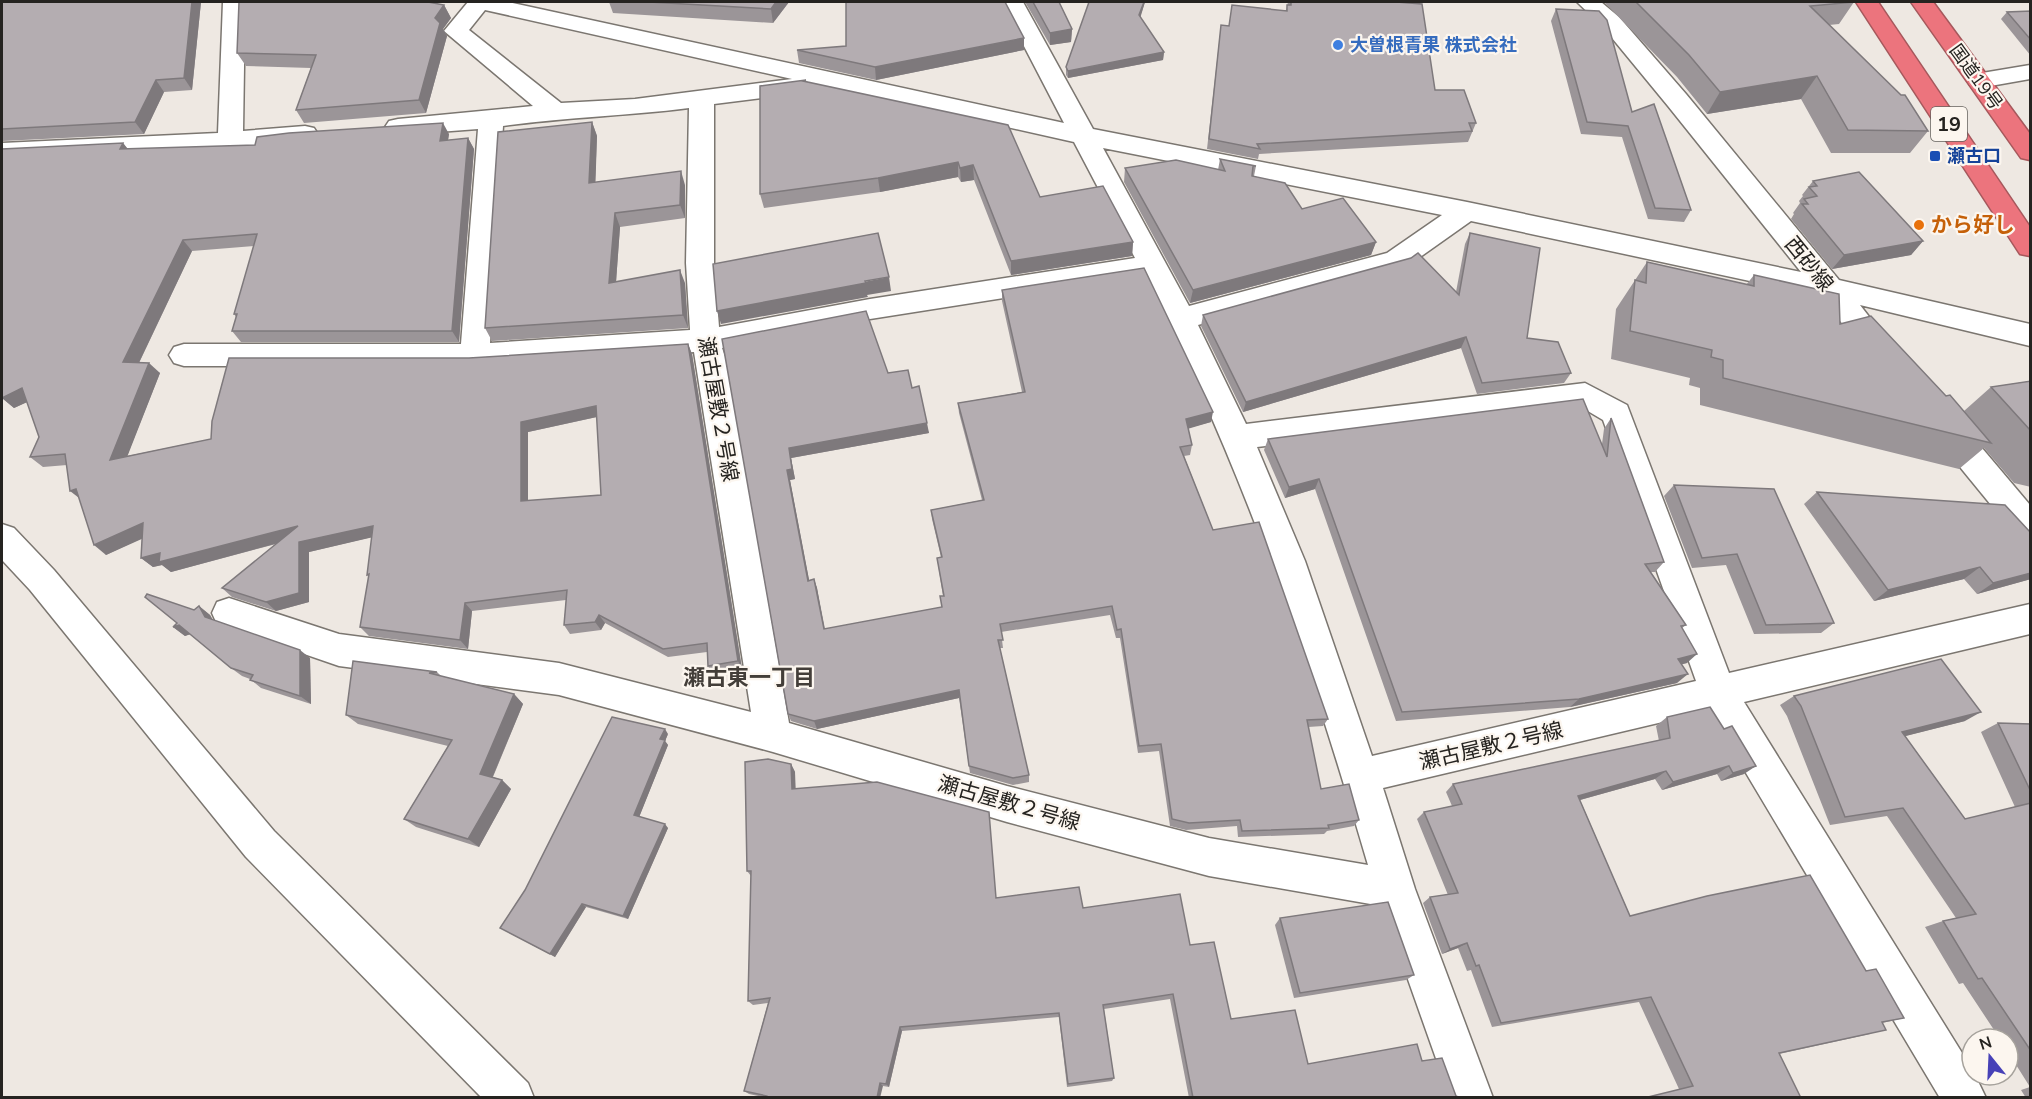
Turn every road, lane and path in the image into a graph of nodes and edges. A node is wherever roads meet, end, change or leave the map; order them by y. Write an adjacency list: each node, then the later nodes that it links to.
1 (234, 2): 16 (street)
2 (479, 2): 8 (street); 11 (street)
3 (1012, 2): 15 (street)
4 (1588, 2): 22 (street, 西砂線)
5 (1867, 2): 20 (highway, 19)
6 (1922, 2): 9 (highway, 国道19号 / 19)
7 (2031, 72): 9 (street)
8 (841, 80): 10 (street); 15 (street)
9 (1978, 80): 18 (highway, 国道19号 / 19)
10 (702, 98): 11 (street); 25 (street, 瀬古屋敷２号線)
11 (555, 111): 12 (street)
12 (491, 120): 13 (street); 27 (street)
13 (372, 129)
14 (325, 132): 16 (street)
15 (1084, 136): 19 (street); 21 (street)
16 (230, 139): 17 (street)
17 (2, 151)
18 (2031, 152)
19 (1467, 212): 22 (street); 23 (street)
20 (2031, 247)
21 (1152, 265): 23 (street); 25 (street)
22 (1826, 286): 24 (street); 28 (street, 西砂線)
23 (1180, 319): 30 (street)
24 (2031, 335)
25 (705, 340): 27 (street); 36 (street, 瀬古屋敷２号線)
26 (184, 355): 27 (street)
27 (475, 355)
28 (1902, 376)
29 (1925, 403): 31 (street)
30 (1237, 436): 35 (street); 37 (street)
31 (2031, 528)
32 (2, 538): 39 (street)
33 (229, 613): 36 (street)
34 (2031, 619): 35 (street, 瀬古屋敷２号線)
35 (1719, 694): 37 (street, 瀬古屋敷２号線); 41 (street)
36 (772, 735): 38 (street, 瀬古屋敷２号線)
37 (1361, 776): 38 (street)
38 (1395, 889): 40 (street)
39 (513, 1098)
40 (1472, 1098)
41 (1965, 1098)

